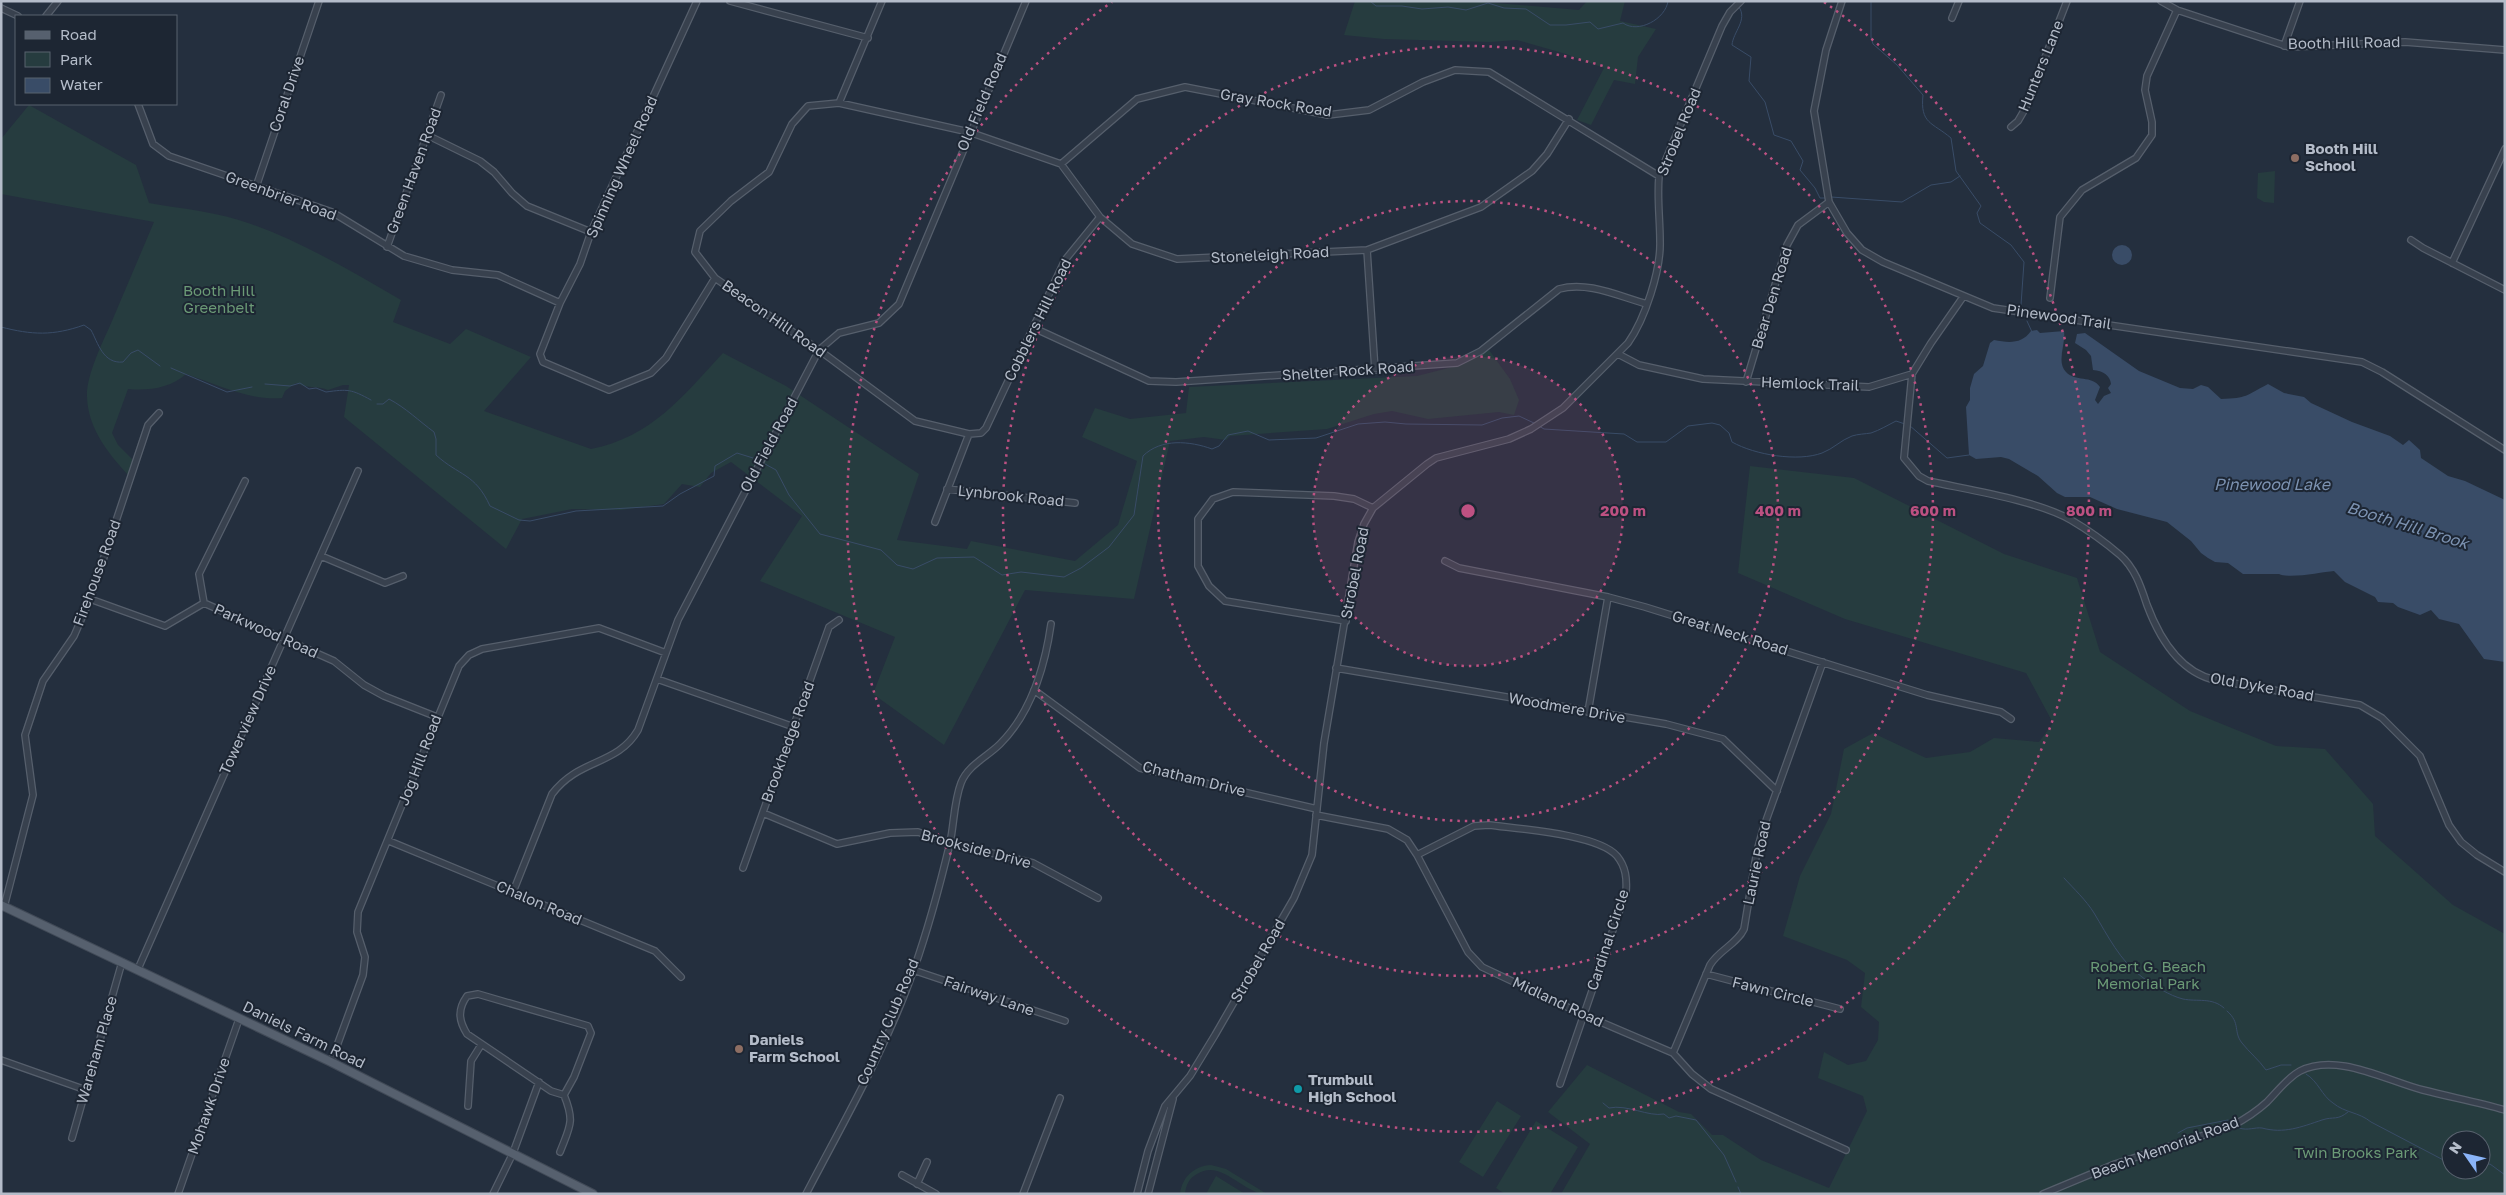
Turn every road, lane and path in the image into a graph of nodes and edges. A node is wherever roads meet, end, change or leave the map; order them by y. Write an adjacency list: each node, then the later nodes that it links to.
1 (58, 1): 16 (street)
2 (319, 1): 31 (street, Coral Drive)
3 (697, 1): 34 (street, Spinning Wheel Road)
4 (730, 1): 18 (street)
5 (882, 1): 18 (street)
6 (1026, 1): 26 (street, Old Field Road)
7 (1741, 1): 30 (street, Strobel Road)
8 (1842, 1): 32 (street, Pinewood Trail)
9 (1958, 1): 17 (street)
10 (2067, 1): 25 (street, Hunters Lane)
11 (2161, 1): 14 (street, Booth Hill Road)
12 (2300, 1): 19 (street)
13 (1, 8): 15 (street)
14 (2177, 10): 19 (street, Booth Hill Road); 42 (street)
15 (16, 15)
16 (47, 15)
17 (1952, 18)
18 (868, 38): 22 (street)
19 (2284, 46): 20 (street, Booth Hill Road)
20 (2505, 50)
21 (441, 95): 27 (street, Green Haven Road)
22 (838, 103): 26 (street, Beacon Hill Road); 39 (street, Beacon Hill Road)
23 (138, 105): 31 (street, Greenbrier Road)
24 (1569, 119): 29 (street, Gray Rock Road); 30 (street, Gray Rock Road); 37 (street, Stoneleigh Road)
25 (2011, 127)
26 (969, 132): 29 (street); 46 (street, Old Field Road)
27 (427, 135): 34 (street); 36 (street, Green Haven Road)
28 (2505, 149): 38 (street)
29 (1061, 164): 33 (street, Stoneleigh Road)
30 (1659, 176): 44 (street, Strobel Road)
31 (256, 187): 36 (street, Greenbrier Road)
32 (1829, 198): 41 (street, Pinewood Trail); 50 (street, Bear Den Road)
33 (1100, 218): 37 (street, Stoneleigh Road); 45 (street, Cobblers Hill Road)
34 (591, 232): 43 (street, Spinning Wheel Road)
35 (2411, 240): 38 (street)
36 (387, 247): 43 (street, Greenbrier Road)
37 (1367, 250): 48 (street)
38 (2452, 263): 40 (street)
39 (715, 278): 43 (street, Spinning Wheel Road); 46 (street, Beacon Hill Road)
40 (2505, 290)
41 (1963, 297): 49 (street); 53 (street, Pinewood Trail)
42 (2050, 298)
43 (560, 303)
44 (1647, 304): 47 (street, Strobel Road); 48 (street, Shelter Rock Road)
45 (1034, 328): 48 (street, Shelter Rock Road); 52 (street, Cobblers Hill Road)
46 (819, 350): 52 (street, Beacon Hill Road); 70 (street, Old Field Road)
47 (1618, 354): 50 (street, Hemlock Trail); 58 (street, Strobel Road)
48 (1376, 370)
49 (1912, 374): 50 (street, Hemlock Trail); 86 (street, Old Dyke Road)
50 (1746, 382)
51 (159, 413): 64 (street, Firehouse Road)
52 (969, 434): 56 (street)
53 (2505, 450)
54 (358, 471): 60 (street, Towerview Drive)
55 (245, 481): 65 (street)
56 (947, 489): 57 (street, Lynbrook Road); 59 (street)
57 (1075, 503)
58 (1373, 508): 67 (street, Strobel Road); 67 (street)
59 (935, 522)
60 (321, 556): 62 (street); 69 (street, Towerview Drive)
61 (1446, 561): 63 (street, Great Neck Road)
62 (403, 576)
63 (1608, 596): 71 (street, Great Neck Road); 75 (street)
64 (90, 600): 65 (street, Parkwood Road); 89 (street, Firehouse Road)
65 (204, 603): 69 (street, Parkwood Road)
66 (839, 620): 78 (street, Brookhedge Road)
67 (1346, 621): 72 (street, Strobel Road)
68 (1051, 624): 74 (street, Country Club Road)
69 (284, 637): 76 (street, Parkwood Road); 91 (street, Towerview Drive)
70 (666, 653): 73 (street, Old Field Road); 76 (street, Jog Hill Road)
71 (1823, 662): 77 (street, Great Neck Road); 79 (street, Laurie Road)
72 (1336, 668): 75 (street, Woodmere Drive); 80 (street, Strobel Road)
73 (657, 679): 78 (street); 87 (street, Old Field Road)
74 (1034, 690): 80 (street, Chatham Drive); 83 (street, Country Club Road)
75 (1588, 712): 79 (street, Woodmere Drive)
76 (437, 717): 82 (street, Jog Hill Road)
77 (2011, 719)
78 (794, 727): 81 (street, Brookhedge Road)
79 (1777, 791): 93 (street, Laurie Road)
80 (1317, 812): 84 (street, Midland Road); 108 (street, Strobel Road)
81 (763, 813): 83 (street, Brookside Drive); 85 (street, Brookhedge Road)
82 (389, 841): 87 (street, Chalon Road); 102 (street, Jog Hill Road)
83 (950, 843): 88 (street, Brookside Drive); 92 (street, Country Club Road)
84 (1417, 855): 96 (street, Midland Road); 96 (street, Cardinal Circle)
85 (743, 868)
86 (2505, 872)
87 (513, 892): 94 (street, Chalon Road)
88 (1098, 898)
89 (3, 906): 90 (main road, Daniels Farm Road)
90 (122, 962): 91 (main road, Daniels Farm Road); 105 (street, Wareham Place)
91 (138, 969): 97 (main road, Daniels Farm Road)
92 (914, 970): 98 (street, Fairway Lane); 123 (street, Country Club Road)
93 (1706, 974): 95 (street, Fawn Circle); 100 (street, Laurie Road)
94 (681, 977)
95 (1840, 1009)
96 (1582, 1014): 100 (street, Midland Road); 104 (street, Cardinal Circle)
97 (239, 1019): 102 (main road, Daniels Farm Road); 120 (street, Mohawk Drive)
98 (1065, 1021)
99 (481, 1045): 103 (street); 106 (street); 109 (street)
100 (1673, 1053): 112 (street, Midland Road)
101 (1, 1060): 105 (street)
102 (331, 1062): 115 (main road, Daniels Farm Road)
103 (539, 1082): 106 (street); 115 (street)
104 (1560, 1084)
105 (86, 1090): 111 (street, Wareham Place)
106 (564, 1095): 114 (street)
107 (1060, 1098): 125 (street)
108 (1174, 1098): 113 (street, Strobel Road); 116 (street, Strobel Road)
109 (468, 1106)
110 (2505, 1110): 128 (street, Beach Memorial Road)
111 (72, 1138)
112 (1846, 1150)
113 (1148, 1151): 116 (street); 126 (street, Strobel Road)
114 (560, 1152)
115 (513, 1153): 121 (street); 122 (main road, Daniels Farm Road)
116 (1158, 1154): 127 (street, Strobel Road)
117 (927, 1162): 119 (street)
118 (902, 1175): 119 (street)
119 (918, 1184): 124 (street)
120 (178, 1194)
121 (493, 1194)
122 (593, 1194)
123 (806, 1194)
124 (936, 1194)
125 (1023, 1194)
126 (1136, 1194)
127 (1148, 1194)
128 (2043, 1194)

